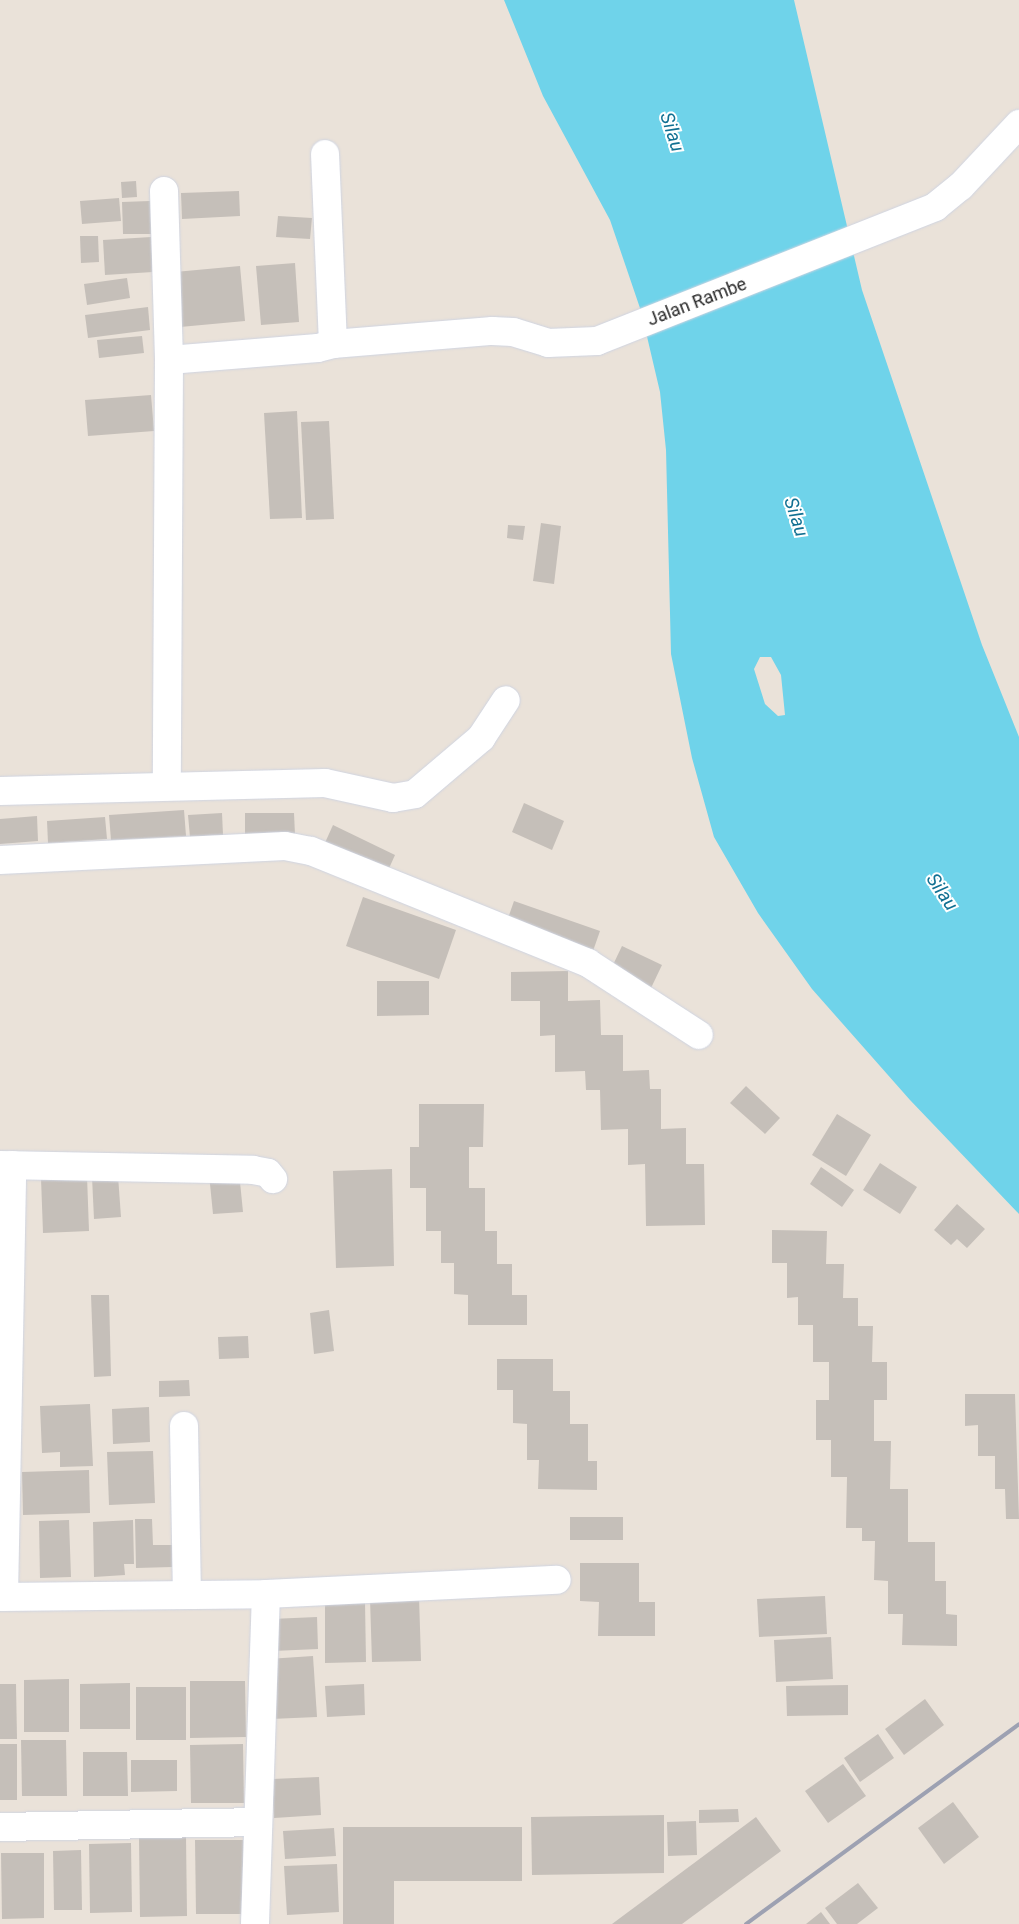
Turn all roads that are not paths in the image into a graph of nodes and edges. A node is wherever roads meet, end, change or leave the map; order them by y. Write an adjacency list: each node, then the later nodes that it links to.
1 (1019, 124): 4 (street, Jalan Rambe)
2 (325, 154): 4 (street)
3 (164, 191): 5 (street)
4 (333, 344): 5 (street, Jalan Rambe)
5 (169, 360): 7 (street)
6 (506, 700): 7 (street)
7 (167, 784): 8 (street)
8 (0, 791)
9 (0, 860): 10 (street)
10 (699, 1035)
11 (6, 1165): 12 (street); 17 (street)
12 (273, 1179)
13 (184, 1426): 15 (street)
14 (557, 1580): 16 (street)
15 (187, 1594): 16 (street); 17 (street)
16 (266, 1594): 18 (street)
17 (2, 1597)
18 (256, 1822): 19 (street); 20 (street)
19 (0, 1828)
20 (255, 1924)

